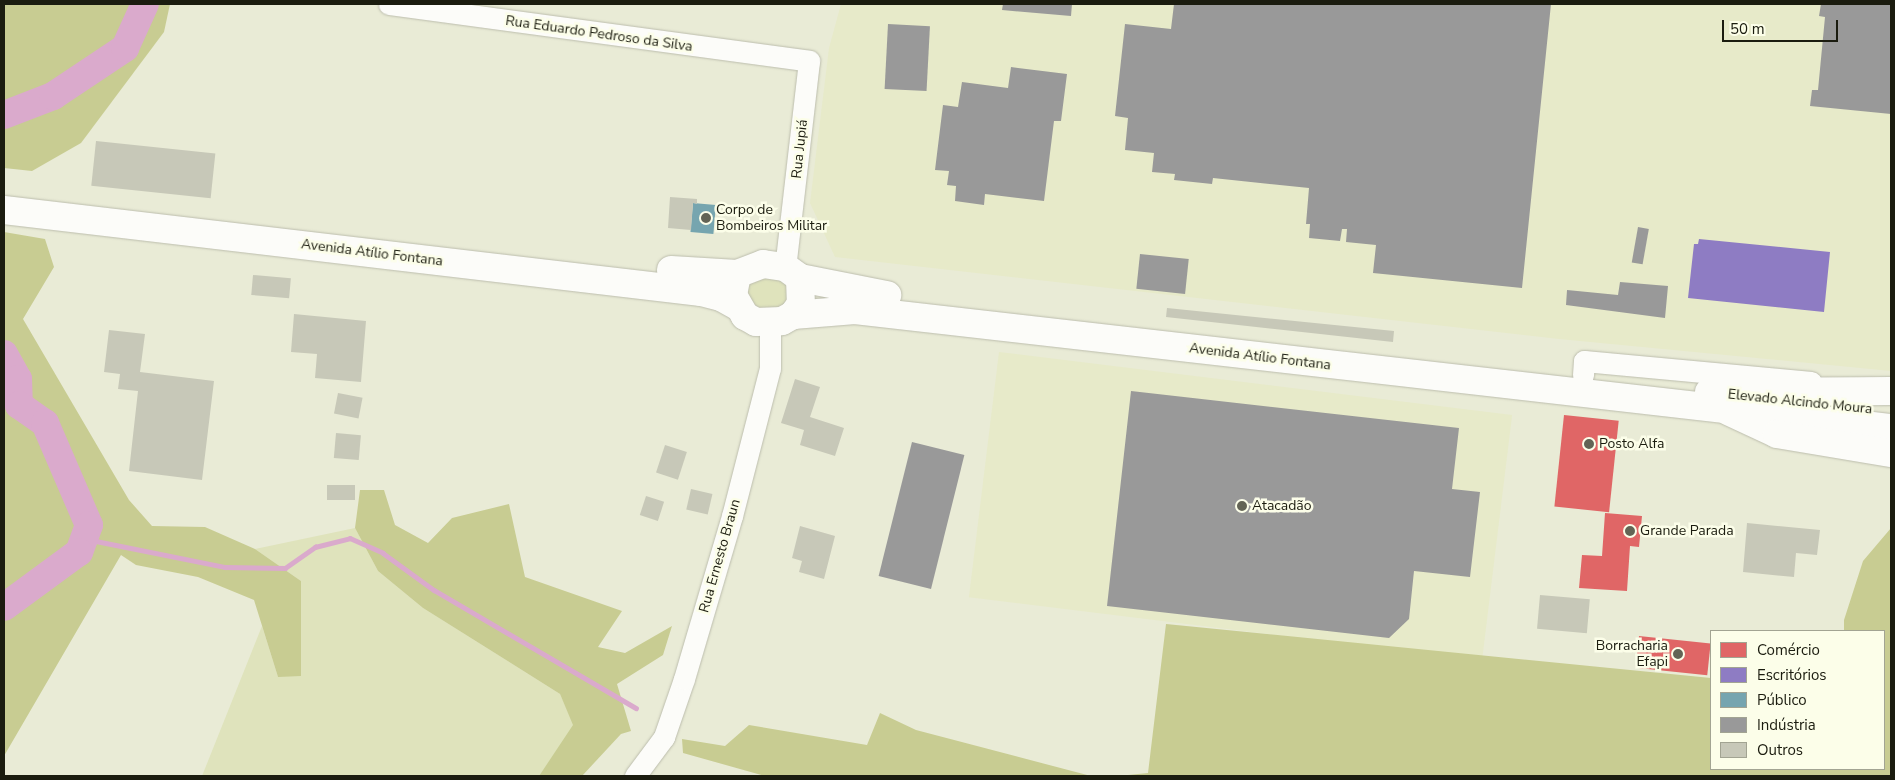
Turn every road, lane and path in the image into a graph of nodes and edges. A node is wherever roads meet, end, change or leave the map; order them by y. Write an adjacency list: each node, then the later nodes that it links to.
1 (389, 4): 2 (street, Rua Eduardo Pedroso da Silva)
2 (809, 61): 5 (street, Rua Jupiá)
3 (4, 192): 6 (main road, Avenida Atílio Fontana)
4 (4, 210): 7 (main road, Avenida Atílio Fontana)
5 (793, 273): 6 (main road); 8 (main road); 9 (main road, Avenida Atílio Fontana)
6 (737, 274): 7 (main road)
7 (737, 306): 8 (main road)
8 (782, 319): 11 (main road, Avenida Atílio Fontana); 15 (street, Rua Ernesto Braun)
9 (1583, 368): 10 (street); 11 (main road, Avenida Atílio Fontana)
10 (1882, 390): 11 (main road)
11 (1718, 401): 12 (main road, Elevado Alcindo Moura); 13 (main road, Elevado Alcindo Moura); 14 (main road)
12 (1891, 412)
13 (1891, 428)
14 (1891, 453)
15 (635, 776)

